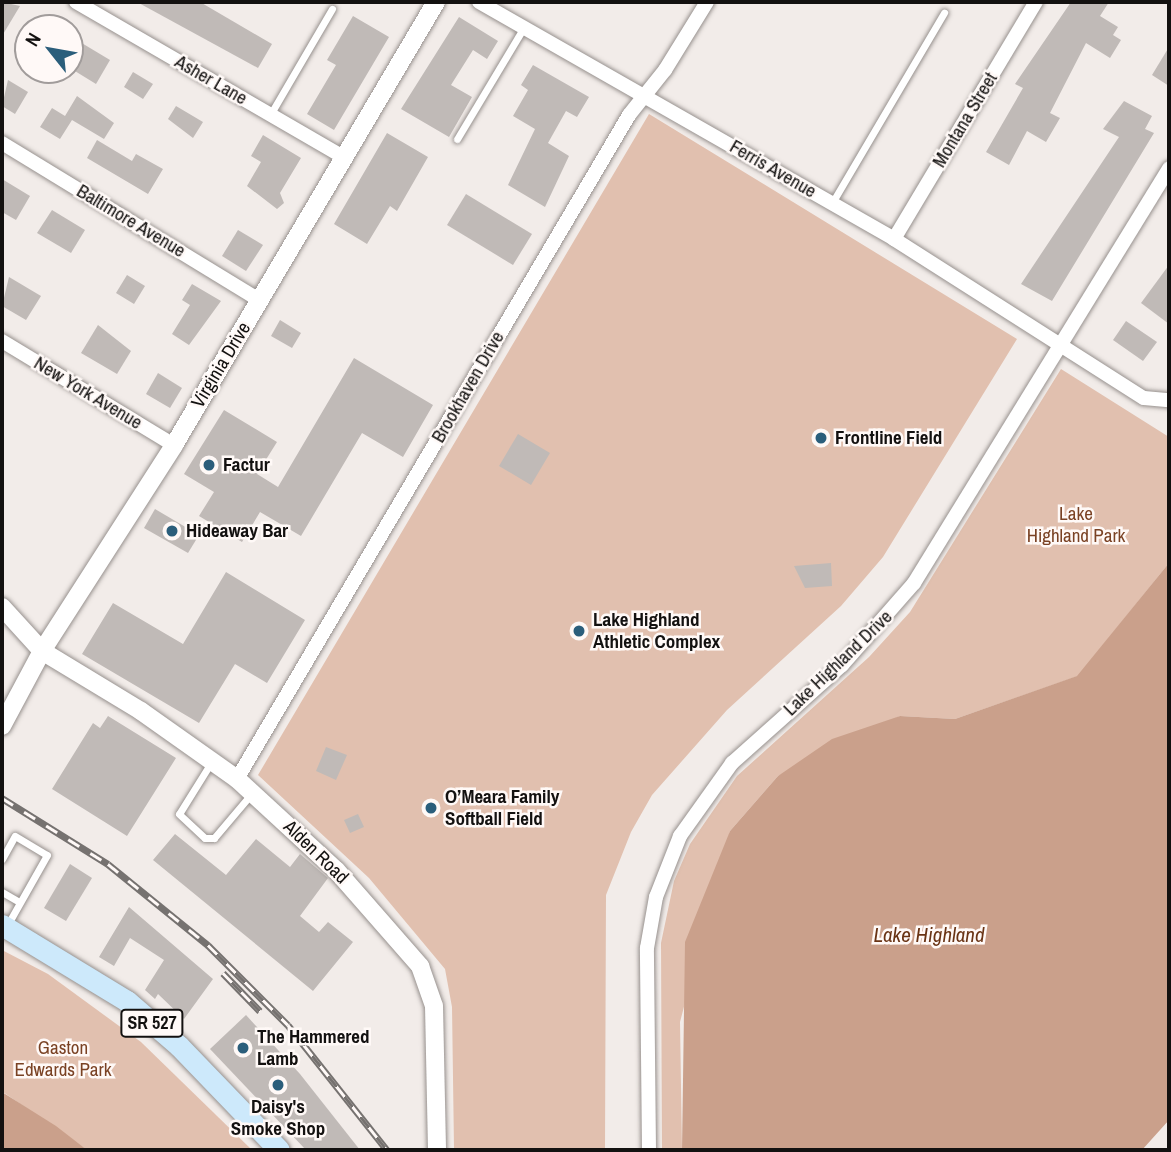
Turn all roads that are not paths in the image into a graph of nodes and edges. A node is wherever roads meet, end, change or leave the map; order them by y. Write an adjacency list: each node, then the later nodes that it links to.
1 (76, 2): 10 (street, Asher Lane)
2 (436, 2): 13 (street, Virginia Drive)
3 (479, 2): 8 (street, Ferris Avenue)
4 (707, 2): 9 (street, Brookhaven Drive)
5 (1036, 2): 16 (street, Montana Street)
6 (332, 9): 10 (lane)
7 (944, 13): 15 (lane)
8 (524, 27): 9 (street, Ferris Avenue); 11 (lane)
9 (646, 95): 15 (street, Ferris Avenue); 26 (street, Brookhaven Drive)
10 (270, 115): 13 (street, Asher Lane)
11 (457, 139)
12 (2, 143): 17 (street, Baltimore Avenue)
13 (345, 158): 17 (street, Virginia Drive)
14 (1169, 168): 19 (street, Lake Highland Drive)
15 (832, 203): 16 (street, Ferris Avenue)
16 (894, 239): 19 (street, Ferris Avenue)
17 (259, 300): 21 (street, Virginia Drive)
18 (2, 341): 21 (street, New York Avenue)
19 (1063, 343): 20 (street, Ferris Avenue); 34 (street, Lake Highland Drive)
20 (1169, 400)
21 (174, 445): 23 (street, Virginia Drive)
22 (2, 607): 23 (street, Alden Road)
23 (42, 651): 24 (street, Virginia Drive); 25 (street, Alden Road)
24 (2, 726)
25 (213, 761): 26 (street, Alden Road); 27 (lane)
26 (237, 779): 27 (street, Alden Road)
27 (253, 793): 33 (street, Alden Road)
28 (2, 859): 30 (lane)
29 (2, 892): 30 (lane)
30 (19, 902): 31 (lane)
31 (4, 926): 32 (main road, SR 527)
32 (279, 1150)
33 (437, 1150)
34 (649, 1150)

